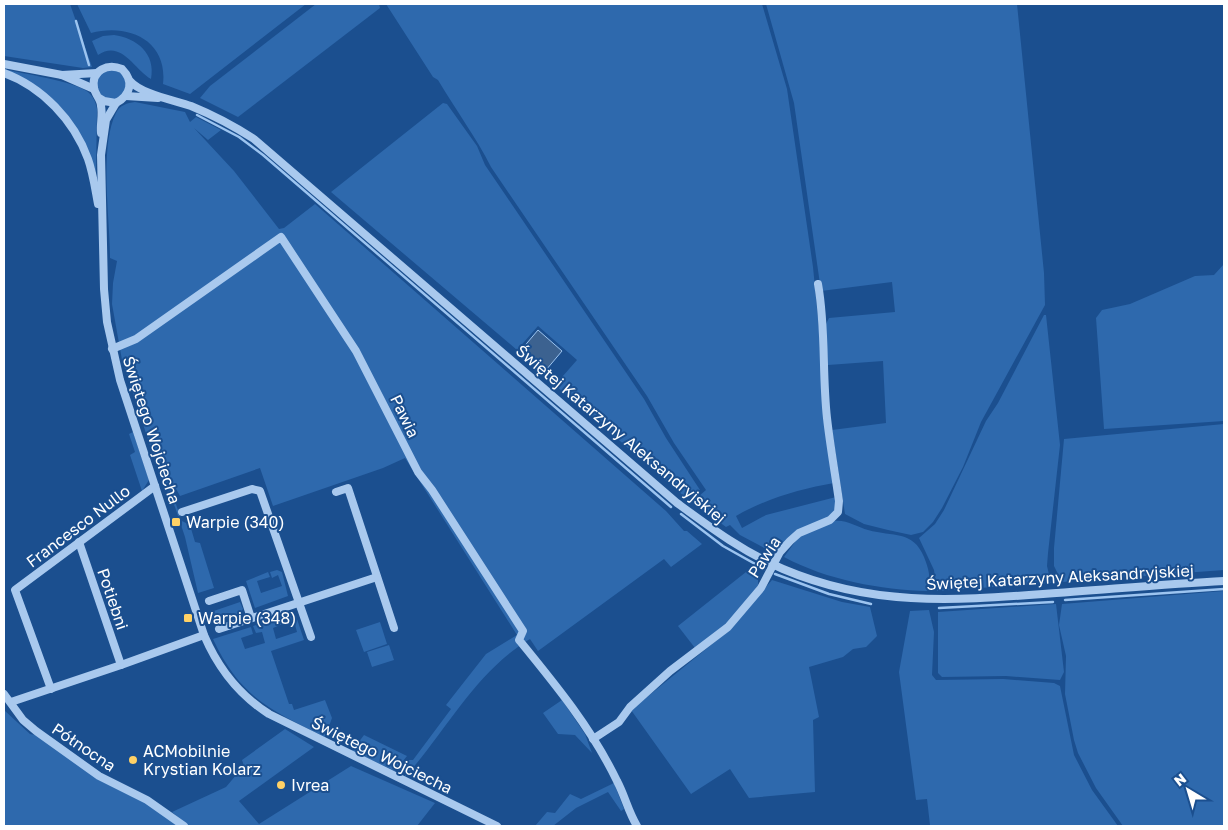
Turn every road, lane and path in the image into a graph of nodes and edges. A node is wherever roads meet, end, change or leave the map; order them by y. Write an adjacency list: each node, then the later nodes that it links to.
1 (4, 64): 4 (street)
2 (4, 73): 12 (street)
3 (97, 73): 4 (street); 5 (street); 6 (street)
4 (62, 75): 6 (street)
5 (130, 81): 7 (street); 9 (street, Świętej Katarzyny Aleksandryjskiej)
6 (94, 88): 8 (street)
7 (126, 96): 9 (street, Świętej Katarzyny Aleksandryjskiej); 10 (street)
8 (99, 98): 10 (street); 11 (street, Świętego Wojciecha)
9 (165, 98): 19 (street, Świętej Katarzyny Aleksandryjskiej)
10 (116, 103): 11 (street, Świętego Wojciecha)
11 (102, 139): 12 (street, Świętego Wojciecha)
12 (102, 218): 14 (street, Świętego Wojciecha)
13 (818, 284): 19 (street, Pawia)
14 (112, 349): 15 (street, Świętego Wojciecha); 33 (street, Pawia)
15 (155, 486): 18 (street, Francesco Nullo); 27 (street, Świętego Wojciecha)
16 (336, 492): 20 (street)
17 (182, 512): 23 (street)
18 (79, 542): 29 (street, Potiebni); 30 (street, Francesco Nullo)
19 (773, 565): 21 (street, Świętej Katarzyny Aleksandryjskiej); 33 (street, Pawia)
20 (377, 577): 23 (street); 25 (street)
21 (1224, 581)
22 (209, 601): 24 (street)
23 (299, 602): 24 (street); 28 (street)
24 (251, 618): 26 (street)
25 (394, 628)
26 (219, 629)
27 (204, 635): 29 (street); 35 (street, Świętego Wojciecha)
28 (312, 637)
29 (122, 666): 30 (street)
30 (51, 689): 32 (street)
31 (4, 694): 32 (street, Północna)
32 (11, 702): 34 (street, Północna)
33 (593, 739): 36 (street)
34 (184, 826)
35 (497, 826)
36 (637, 826)

